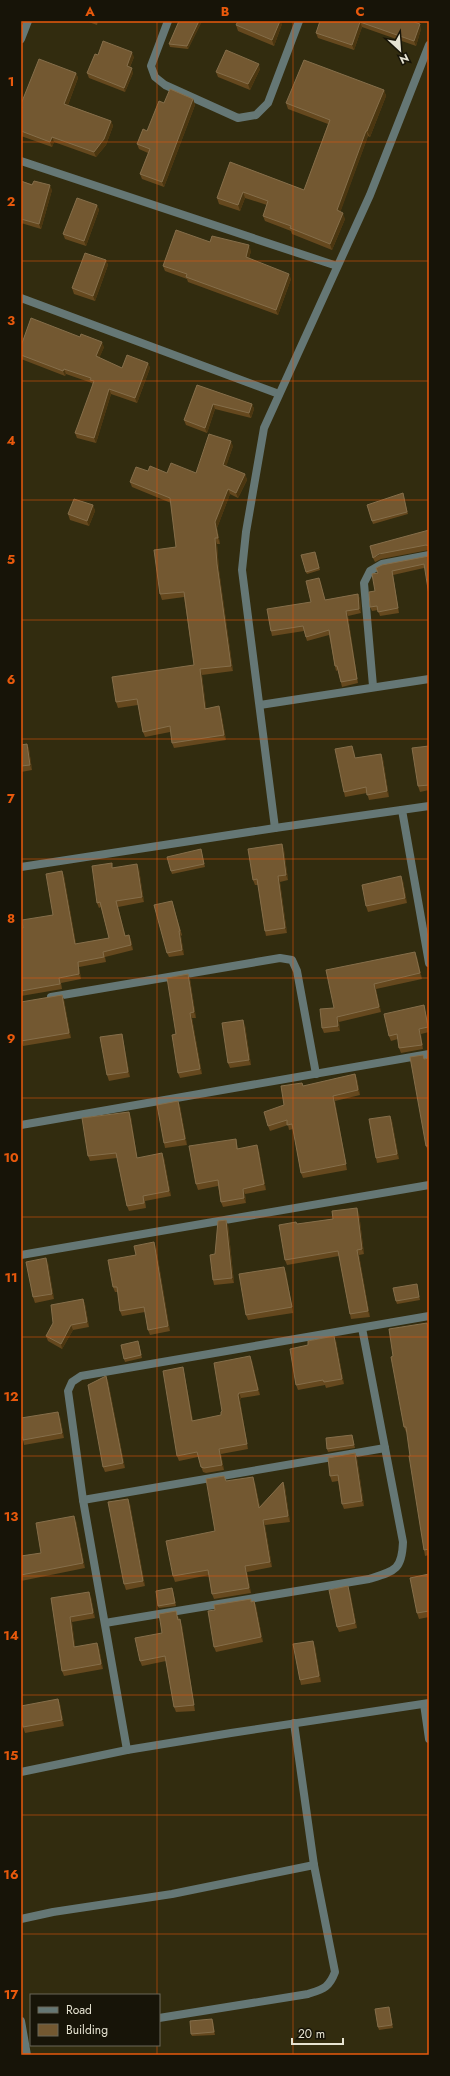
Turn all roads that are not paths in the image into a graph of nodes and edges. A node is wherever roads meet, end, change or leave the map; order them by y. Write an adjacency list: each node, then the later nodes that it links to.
1 (168, 21): 2 (street)
2 (299, 21)
3 (26, 22): 4 (street)
4 (21, 39)
5 (429, 46): 7 (street)
6 (21, 161): 7 (street)
7 (337, 266): 9 (street)
8 (21, 298): 9 (street)
9 (279, 394): 13 (street)
10 (429, 555): 12 (street)
11 (429, 679): 12 (street)
12 (373, 686): 13 (street)
13 (260, 705): 16 (street)
14 (429, 806): 15 (street)
15 (402, 810): 16 (street); 18 (street)
16 (275, 828): 17 (street)
17 (21, 867)
18 (428, 947): 19 (street)
19 (429, 963)
20 (45, 998): 22 (street)
21 (429, 1054): 22 (street)
22 (316, 1074): 23 (street)
23 (21, 1126)
24 (429, 1185): 25 (street)
25 (21, 1255)
26 (429, 1316): 27 (street)
27 (362, 1328): 28 (street); 29 (street)
28 (385, 1448): 29 (street); 30 (street)
29 (83, 1500): 30 (street)
30 (105, 1623): 34 (street)
31 (426, 1704): 32 (street); 33 (street)
32 (294, 1723): 34 (street); 36 (street)
33 (429, 1740)
34 (127, 1750): 35 (street)
35 (21, 1772)
36 (314, 1864): 37 (street); 38 (street)
37 (21, 1919)
38 (160, 2018)
39 (21, 2021): 40 (street)
40 (28, 2038): 41 (street)
41 (27, 2055)

